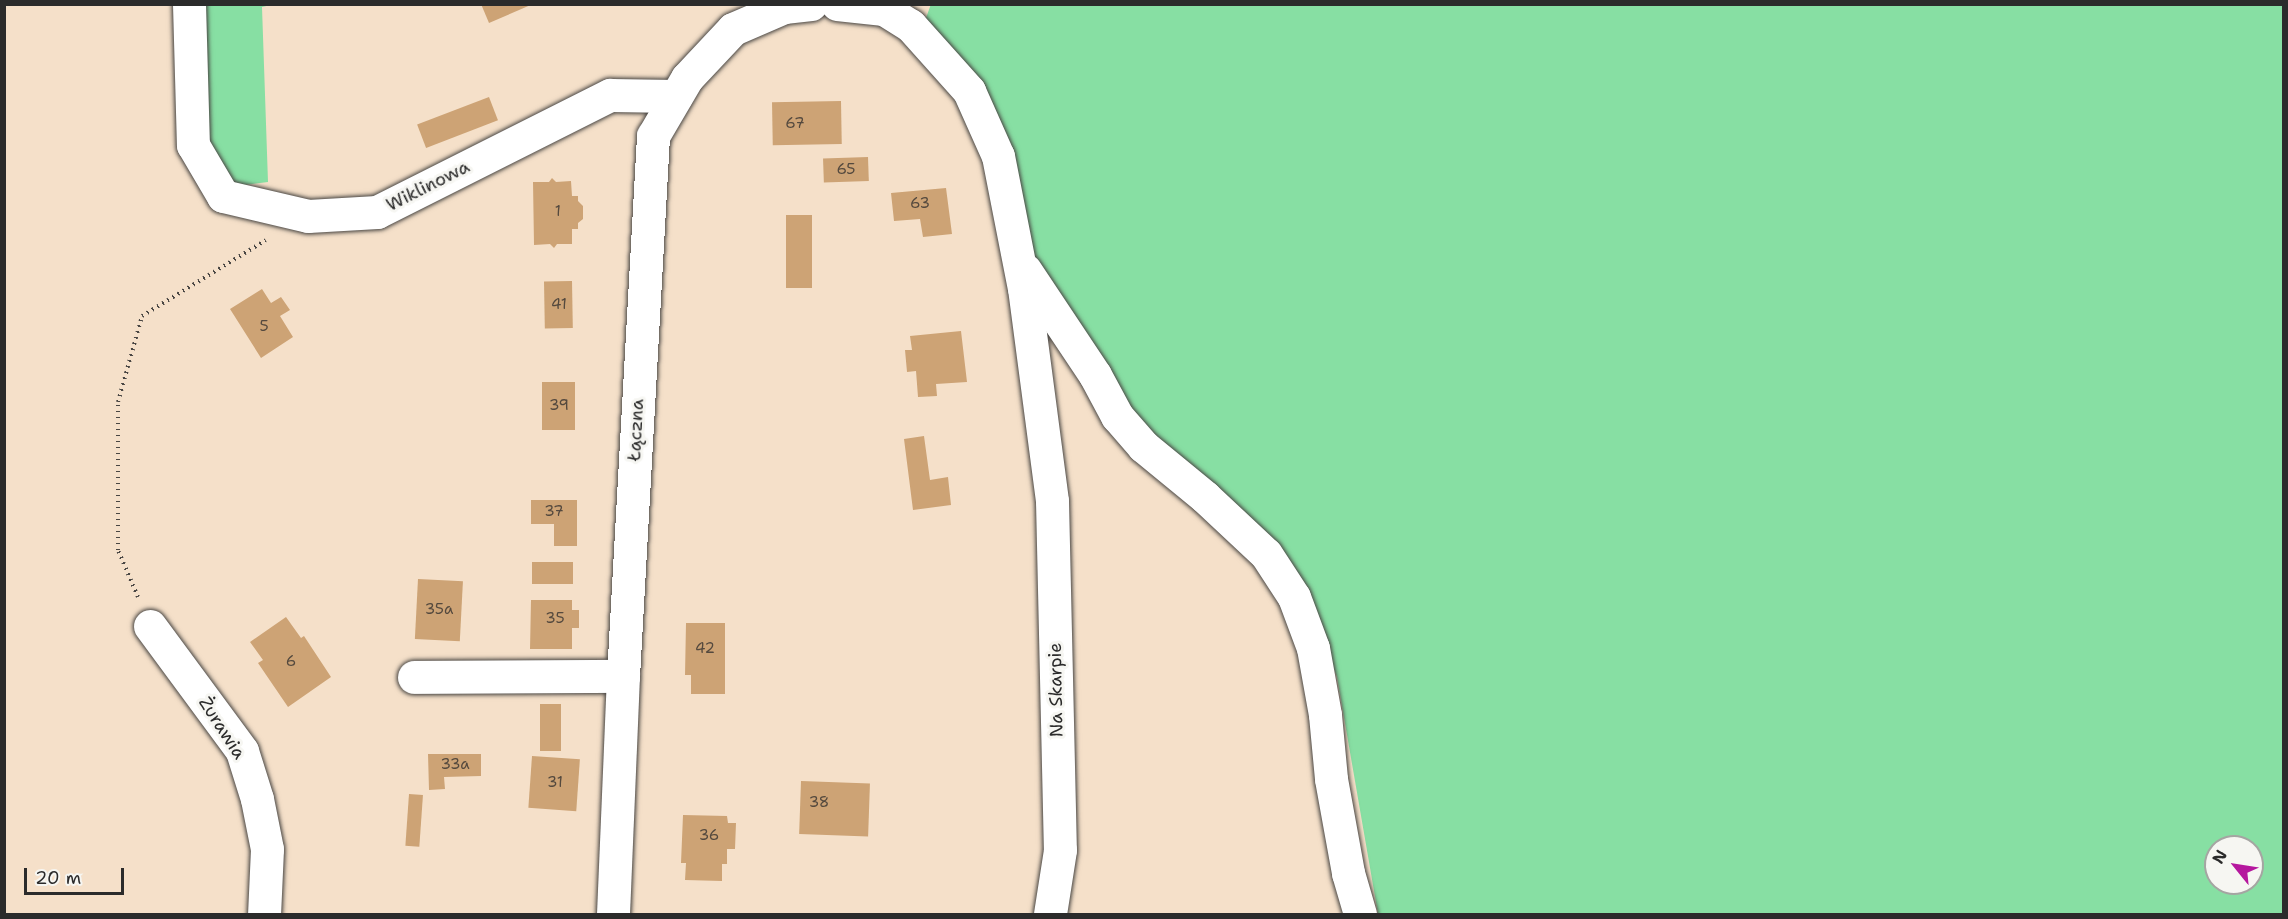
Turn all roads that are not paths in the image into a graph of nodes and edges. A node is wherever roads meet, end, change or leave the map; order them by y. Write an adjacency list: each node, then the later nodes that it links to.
1 (189, 4): 4 (street, Wiklinowa)
2 (837, 4): 5 (street, Na Skarpie)
3 (798, 6): 4 (street, Łączna)
4 (676, 96): 7 (street, Łączna)
5 (1018, 258): 11 (street, Na Skarpie); 12 (street)
6 (150, 626): 9 (street, Żurawia)
7 (623, 676): 8 (street); 10 (street, Łączna)
8 (414, 677)
9 (264, 915)
10 (613, 915)
11 (1050, 915)
12 (1360, 915)

